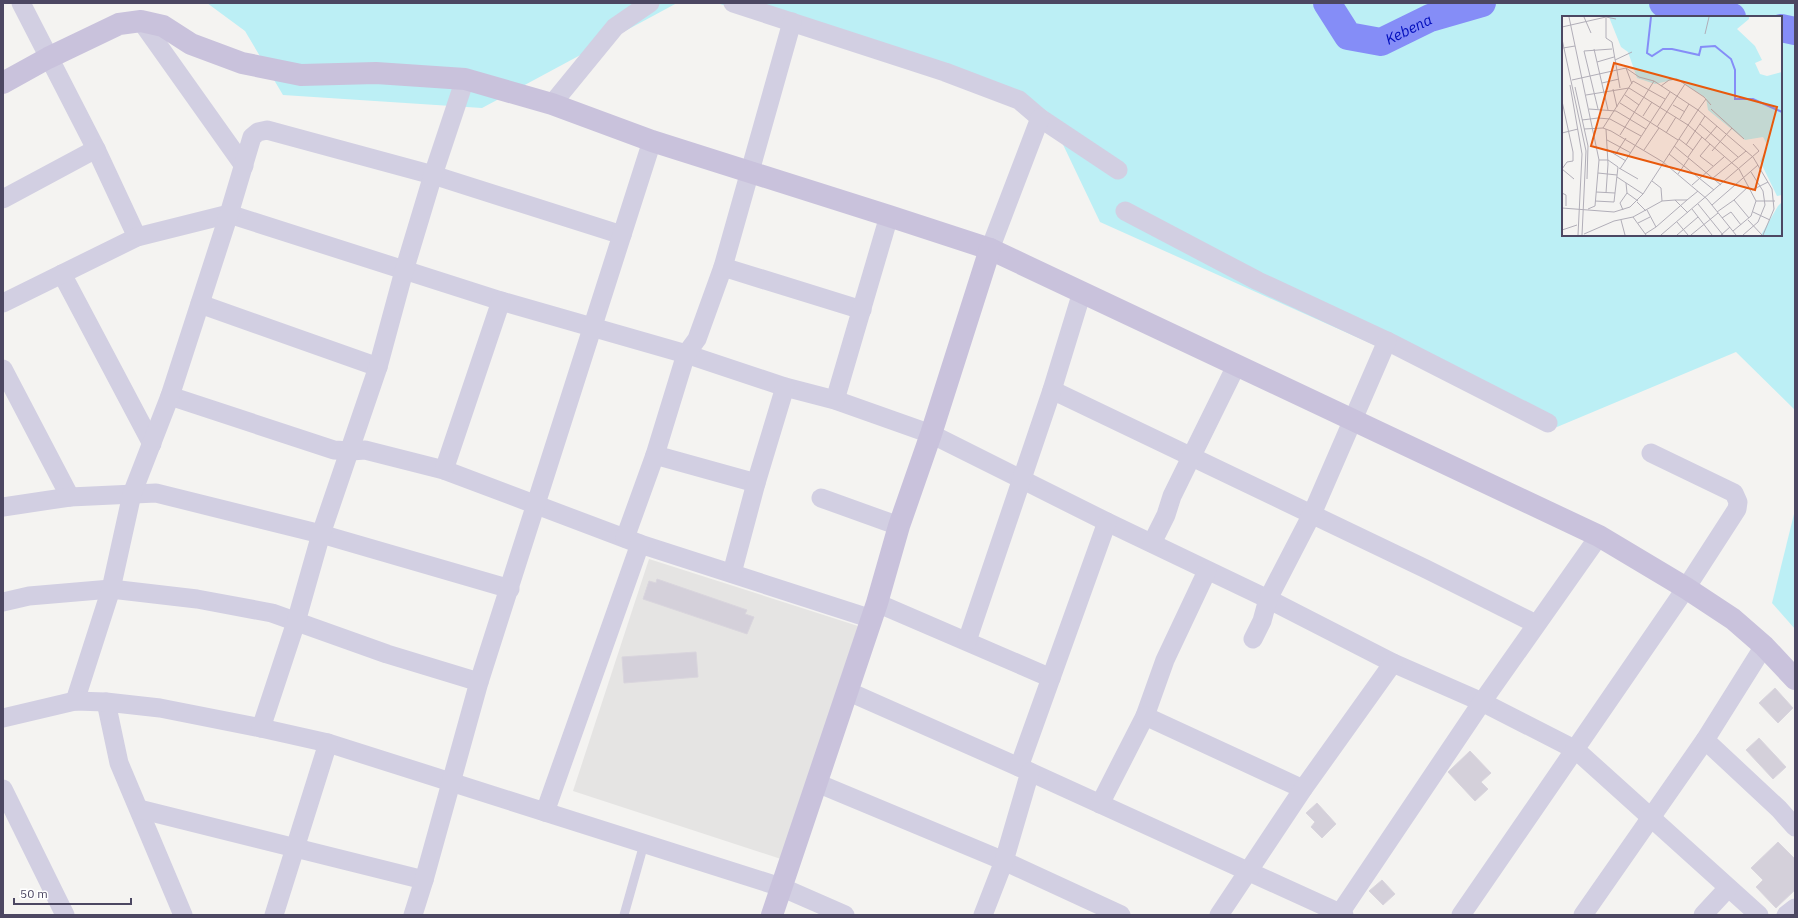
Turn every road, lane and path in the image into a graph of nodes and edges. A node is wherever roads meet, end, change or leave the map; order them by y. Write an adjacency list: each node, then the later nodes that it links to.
1 (21, 3): 6 (street)
2 (650, 3): 9 (street)
3 (733, 3): 5 (street)
4 (141, 21): 6 (main road); 7 (main road); 13 (street)
5 (792, 22): 10 (street); 15 (street)
6 (48, 58): 8 (main road); 12 (street)
7 (465, 79): 9 (main road); 16 (street)
8 (3, 83)
9 (552, 104): 11 (main road)
10 (1040, 118): 14 (street); 23 (street)
11 (652, 141): 15 (main road); 22 (street)
12 (96, 149): 17 (street); 21 (street)
13 (244, 166): 16 (street); 19 (street)
14 (1118, 170)
15 (749, 173): 20 (main road); 24 (street)
16 (433, 175): 22 (street); 25 (street)
17 (3, 199)
18 (1126, 212): 33 (street)
19 (229, 214): 21 (street); 25 (street); 30 (street)
20 (889, 216): 23 (main road); 31 (street)
21 (137, 236): 26 (street)
22 (622, 236): 32 (street)
23 (990, 249): 27 (main road); 44 (main road)
24 (723, 267): 31 (street); 34 (street)
25 (404, 271): 28 (street); 36 (street)
26 (62, 274): 29 (street); 45 (street)
27 (1082, 292): 35 (main road); 39 (street)
28 (501, 301): 32 (street); 50 (street)
29 (3, 303)
30 (200, 304): 36 (street); 40 (street)
31 (862, 310): 41 (street)
32 (592, 326): 34 (street); 56 (street)
33 (1387, 341): 42 (street); 43 (street)
34 (686, 354): 38 (street); 48 (street)
35 (1236, 366): 42 (main road); 49 (street)
36 (378, 367): 46 (street)
37 (3, 369): 54 (street)
38 (785, 387): 41 (street); 52 (street)
39 (1052, 390): 49 (street); 51 (street)
40 (170, 396): 45 (street); 46 (street)
41 (835, 400): 44 (street)
42 (1351, 420): 58 (street); 62 (main road)
43 (1548, 423)
44 (931, 434): 51 (street); 60 (main road)
45 (152, 444): 53 (street)
46 (350, 451): 50 (street); 61 (street)
47 (1651, 453): 67 (street)
48 (655, 455): 52 (street); 63 (street)
49 (1192, 458): 58 (street); 64 (street)
50 (444, 470): 56 (street)
51 (1022, 479): 59 (street); 76 (street)
52 (756, 483): 66 (street)
53 (132, 494): 54 (street); 61 (street); 69 (street)
54 (70, 497): 57 (street)
55 (821, 498): 60 (street)
56 (536, 505): 63 (street); 68 (street)
57 (3, 507)
58 (1312, 514): 70 (street); 74 (street)
59 (1106, 522): 64 (street); 79 (street)
60 (899, 526): 72 (main road)
61 (321, 534): 68 (street); 73 (street)
62 (1599, 536): 67 (main road); 74 (street)
63 (632, 541): 66 (street); 99 (street)
64 (1152, 543): 65 (street)
65 (1207, 571): 70 (street); 86 (street)
66 (732, 573): 72 (street)
67 (1686, 588): 77 (main road); 91 (street)
68 (510, 589): 81 (street)
69 (111, 590): 71 (street); 73 (street); 83 (street)
70 (1268, 599): 75 (street); 78 (street)
71 (3, 602)
72 (874, 611): 76 (street); 82 (main road)
73 (296, 622): 81 (street); 88 (street)
74 (1536, 624): 85 (street)
75 (1253, 639)
76 (967, 641): 79 (street)
77 (1764, 646): 80 (main road); 89 (street)
78 (1393, 663): 85 (street); 96 (street)
79 (1051, 678): 92 (street)
80 (1795, 678)
81 (479, 682): 93 (street)
82 (847, 691): 92 (street); 94 (main road)
83 (75, 701): 84 (street); 87 (street)
84 (106, 702): 88 (street); 98 (street)
85 (1482, 702): 91 (street); 111 (street)
86 (1145, 716): 96 (street); 97 (street)
87 (3, 718)
88 (260, 728): 90 (street)
89 (1705, 740): 100 (street); 101 (street)
90 (328, 743): 93 (street); 103 (street)
91 (1576, 750): 100 (street); 121 (street)
92 (1025, 769): 97 (street); 104 (street)
93 (451, 783): 99 (street); 106 (street)
94 (817, 783): 104 (street); 107 (main road)
95 (3, 789): 112 (street)
96 (1303, 789): 105 (street)
97 (1100, 804): 105 (street)
98 (139, 810): 103 (street); 110 (street)
99 (545, 812): 102 (street)
100 (1650, 817): 108 (street); 122 (street)
101 (1795, 827)
102 (644, 844): 107 (street); 115 (lane)
103 (295, 847): 106 (street); 113 (street)
104 (1004, 860): 118 (street); 119 (street)
105 (1248, 871): 111 (street); 120 (street)
106 (424, 880): 114 (street)
107 (781, 887): 116 (main road); 117 (street)
108 (1728, 888): 123 (street); 124 (street)
109 (1795, 908): 125 (street)
110 (185, 914)
111 (1342, 914)
112 (65, 915)
113 (274, 915)
114 (413, 915)
115 (624, 915)
116 (772, 915)
117 (845, 915)
118 (983, 915)
119 (1121, 915)
120 (1219, 915)
121 (1462, 915)
122 (1583, 915)
123 (1703, 915)
124 (1759, 915)
125 (1786, 915)

